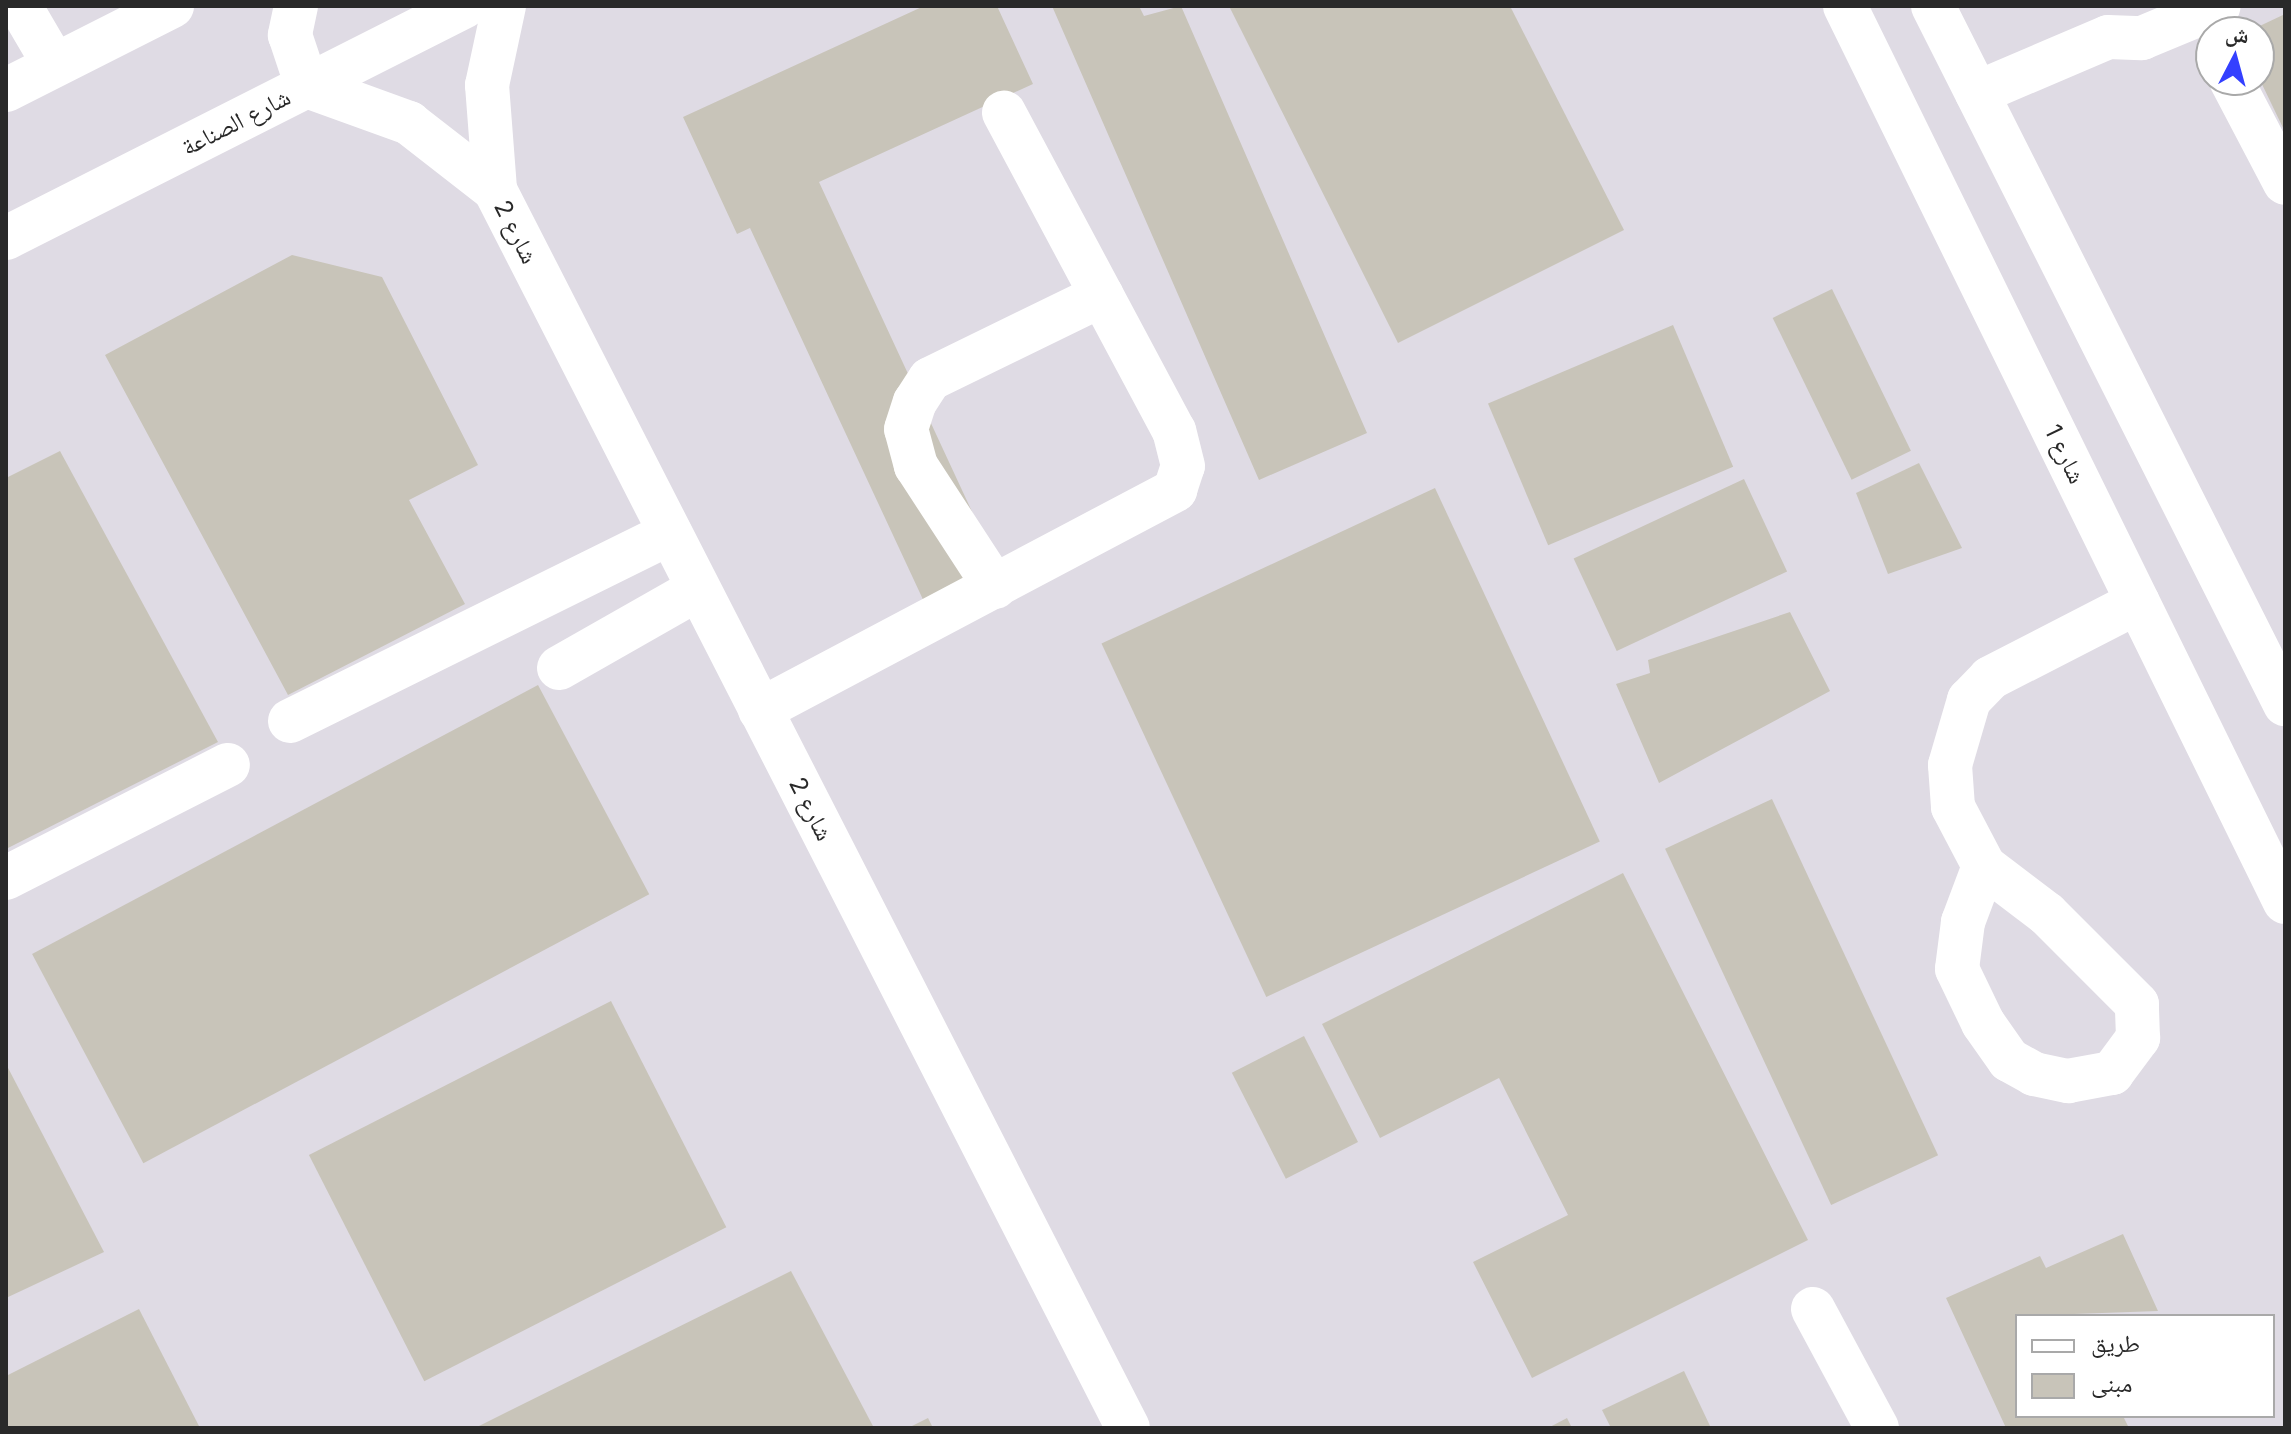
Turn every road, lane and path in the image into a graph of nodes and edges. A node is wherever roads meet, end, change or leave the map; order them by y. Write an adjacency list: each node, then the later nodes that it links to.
1 (20, 6): 10 (street)
2 (172, 6): 10 (street)
3 (296, 6): 11 (street)
4 (465, 6): 11 (street, شارع الصناعة)
5 (504, 6): 17 (street, شارع 2)
6 (1845, 6): 23 (street, شارع 1)
7 (1933, 6): 13 (street)
8 (2120, 21): 9 (street); 13 (street)
9 (2195, 25)
10 (54, 64): 12 (street)
11 (307, 86): 17 (street, شارع 2); 18 (street, شارع الصناعة)
12 (6, 90)
13 (1977, 93): 25 (street)
14 (2239, 96): 16 (street)
15 (1004, 113): 19 (street)
16 (2285, 183)
17 (495, 190): 20 (street, شارع 2)
18 (6, 238)
19 (1102, 295): 21 (street); 21 (street)
20 (670, 533): 22 (street, شارع 2); 27 (street)
21 (995, 587): 26 (street)
22 (698, 589): 24 (street); 26 (street, شارع 2)
23 (2138, 602): 29 (street); 31 (street, شارع 1)
24 (559, 668)
25 (2285, 704)
26 (760, 710): 33 (street, شارع 2)
27 (290, 721)
28 (228, 765): 30 (street)
29 (1984, 866): 29 (street)
30 (6, 878)
31 (2285, 902)
32 (1813, 1309): 34 (street)
33 (1128, 1428)
34 (1877, 1428)

